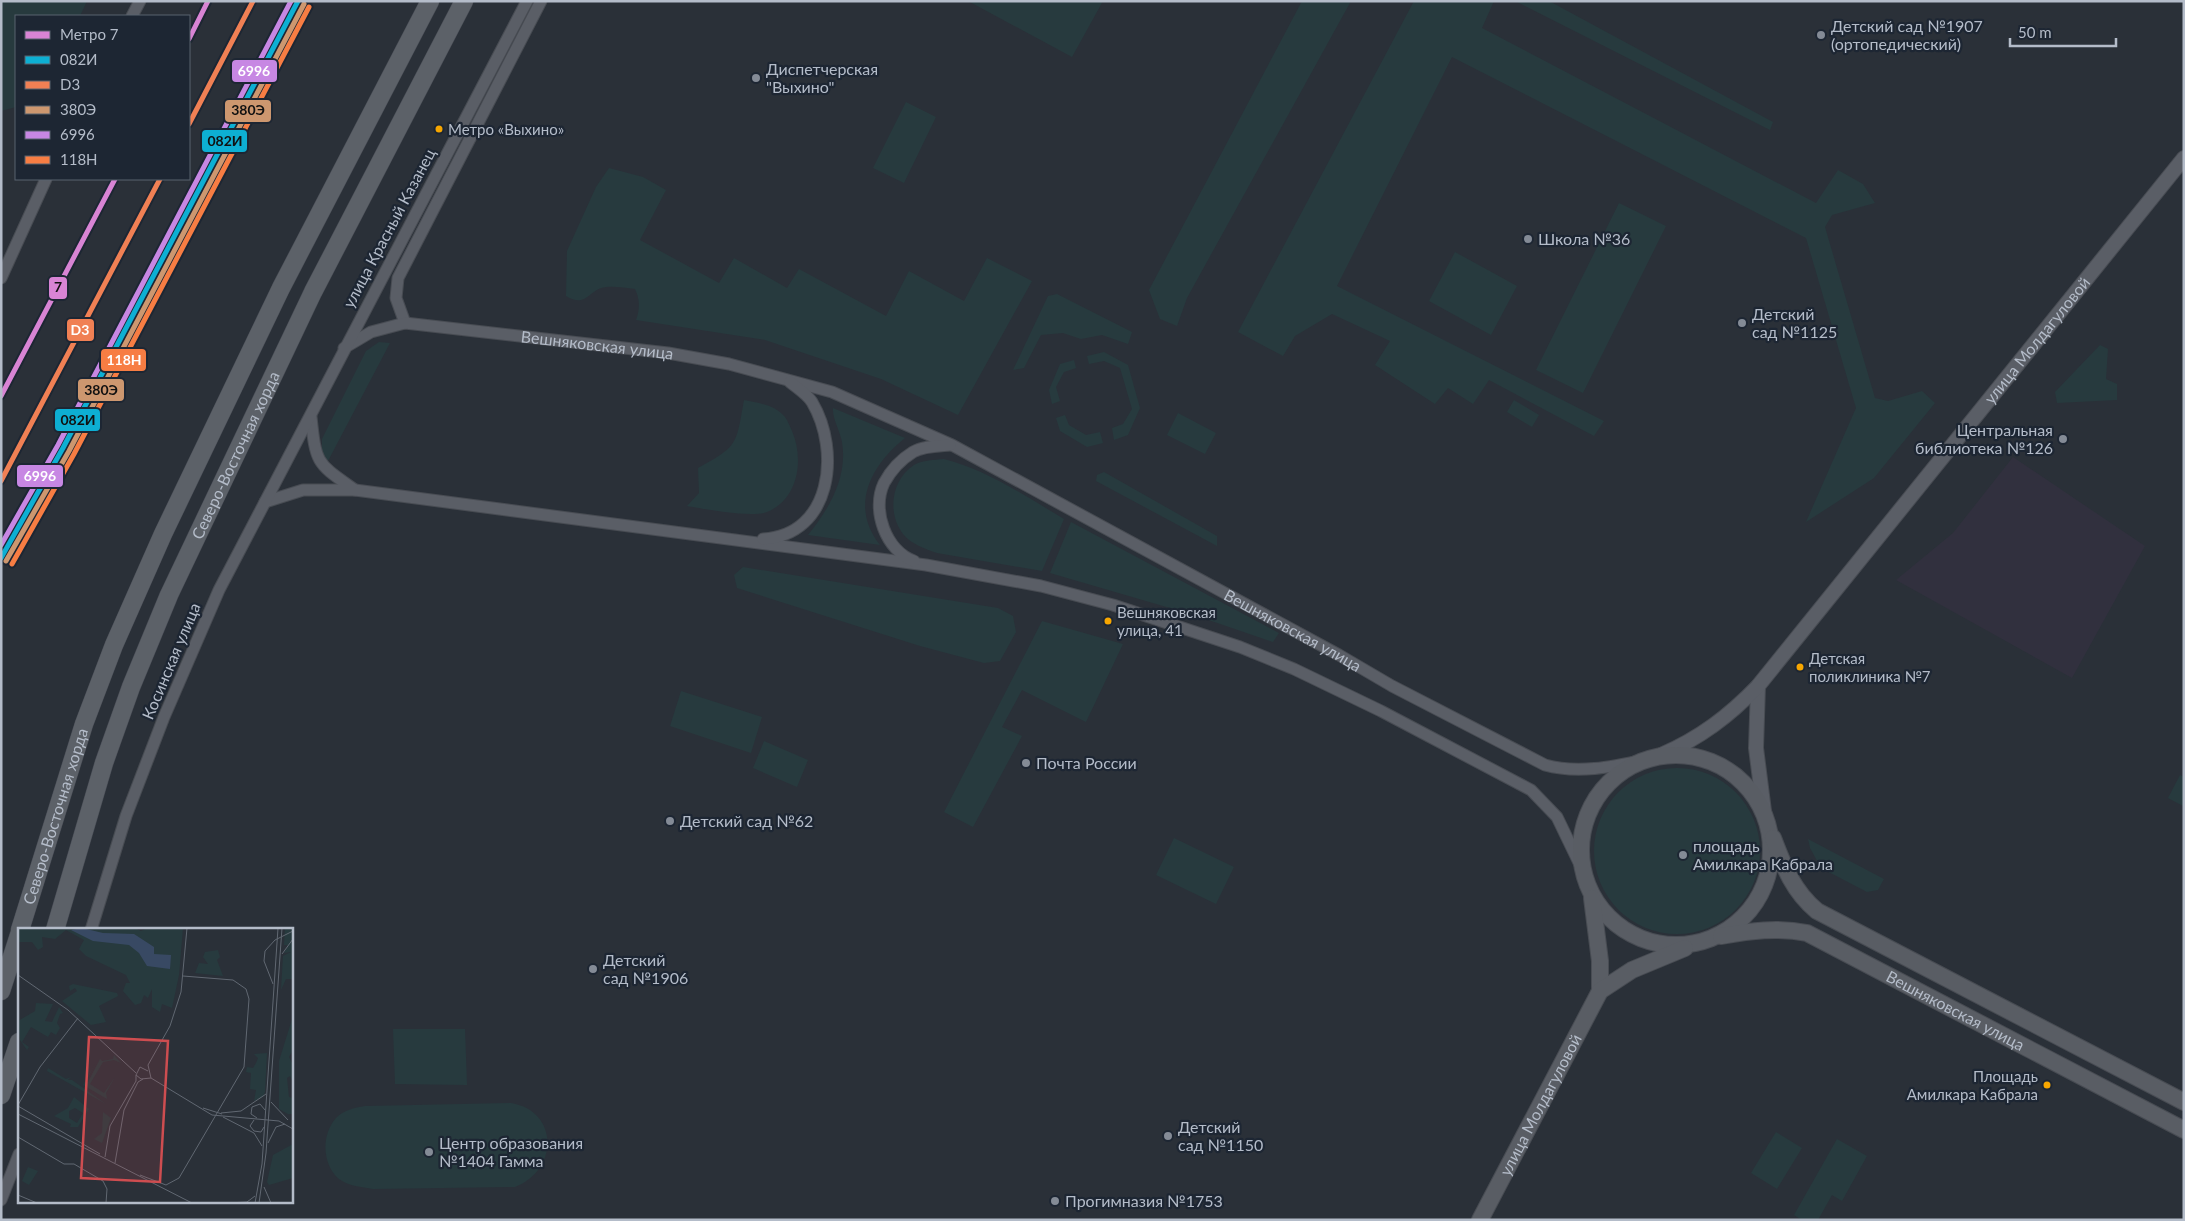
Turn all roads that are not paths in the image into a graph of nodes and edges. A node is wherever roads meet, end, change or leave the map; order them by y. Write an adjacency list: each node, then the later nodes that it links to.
1 (140, 1): 6 (street)
2 (430, 1): 25 (main road, Северо-Восточная хорда)
3 (464, 1): 26 (main road, Северо-Восточная хорда)
4 (527, 1): 11 (street, улица Красный Казанец)
5 (541, 1): 10 (street, улица Красный Казанец)
6 (133, 15)
7 (2184, 158): 19 (street, улица Молдагуловой)
8 (46, 180): 9 (street)
9 (1, 278)
10 (405, 323): 11 (street, Вешняковская улица); 12 (street, Вешняковская улица)
11 (344, 348): 13 (street, улица Красный Казанец)
12 (787, 379): 14 (street, Вешняковская улица); 17 (street, Вешняковская улица)
13 (311, 417): 15 (street); 16 (street, Косинская улица)
14 (952, 445): 18 (street, Вешняковская улица); 21 (street, Вешняковская улица)
15 (355, 490): 16 (street, Вешняковская улица); 17 (street, Вешняковская улица)
16 (266, 502): 27 (street, Косинская улица)
17 (726, 539): 18 (street, Вешняковская улица)
18 (926, 565): 23 (street, Вешняковская улица)
19 (1758, 686): 20 (street, улица Молдагуловой); 22 (street)
20 (1662, 755): 21 (main road, Вешняковская улица); 22 (main road, Вешняковская улица)
21 (1644, 760): 23 (main road, Вешняковская улица)
22 (1766, 817): 28 (main road); 35 (main road, Вешняковская улица)
23 (1584, 873): 24 (main road, Вешняковская улица)
24 (1591, 893): 30 (main road); 32 (main road, улица Молдагуловой)
25 (21, 928)
26 (55, 928)
27 (92, 928)
28 (1716, 937): 30 (main road); 36 (main road, Вешняковская улица)
29 (18, 938): 31 (main road)
30 (1696, 944): 32 (main road, улица Молдагуловой)
31 (1, 991)
32 (1600, 991): 39 (main road, улица Молдагуловой)
33 (18, 1045): 34 (main road)
34 (1, 1095)
35 (2184, 1102)
36 (2184, 1130)
37 (18, 1157): 38 (street)
38 (1, 1200)
39 (1480, 1220)

